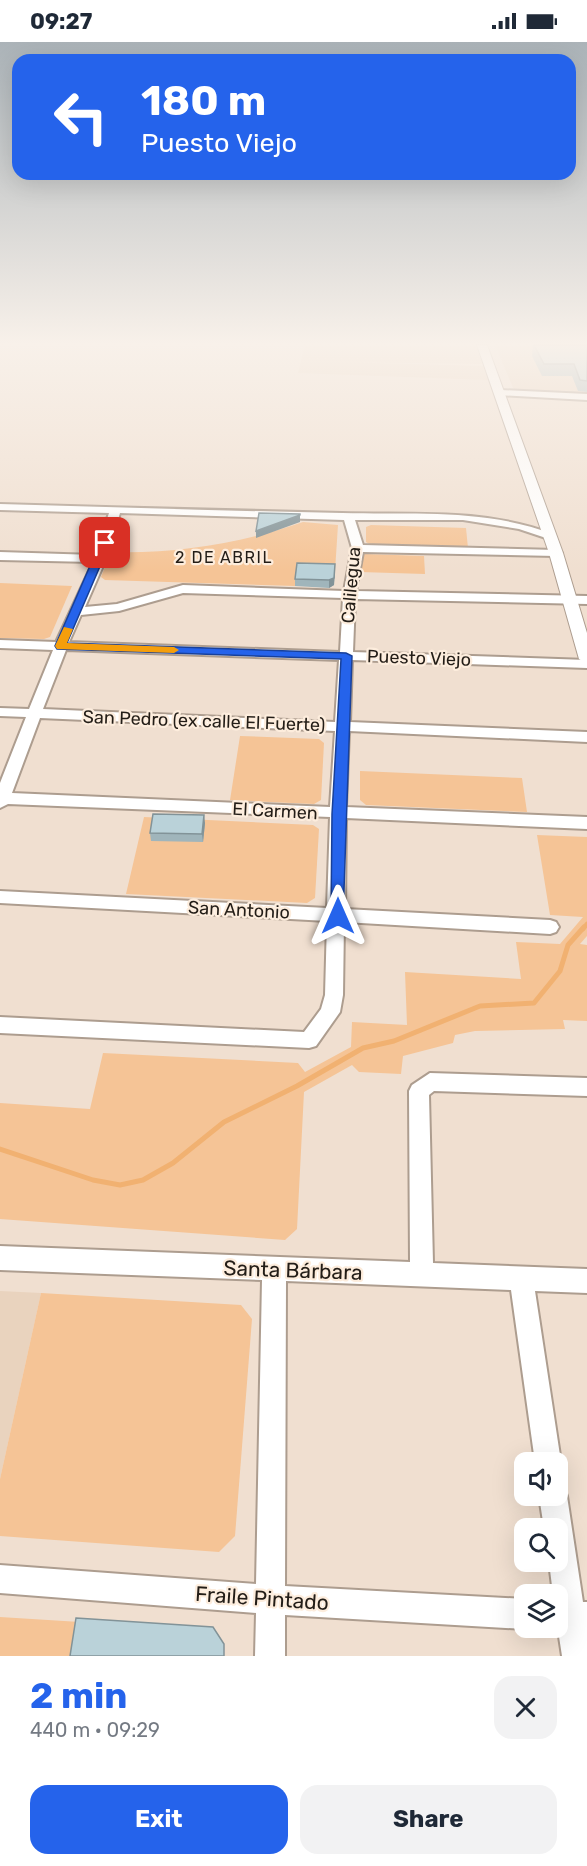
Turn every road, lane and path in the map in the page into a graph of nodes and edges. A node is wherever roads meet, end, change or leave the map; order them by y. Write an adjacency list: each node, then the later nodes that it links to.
1 (509, 420): 5 (street)
2 (0, 507): 3 (street)
3 (115, 512): 4 (street); 9 (street)
4 (349, 519): 5 (street); 6 (street, Calilegua)
5 (549, 536): 7 (street)
6 (358, 548): 7 (street); 10 (street, Calilegua)
7 (556, 553): 12 (street)
8 (0, 556): 9 (street)
9 (100, 559): 13 (street)
10 (349, 596): 12 (street); 13 (street); 16 (street, Calilegua)
11 (587, 600): 12 (street)
12 (572, 601): 17 (street)
13 (76, 611): 15 (street)
14 (0, 644): 15 (street, Puesto Viejo)
15 (61, 646): 16 (street, Puesto Viejo); 20 (street)
16 (346, 656): 18 (street, Puesto Viejo); 21 (street, Calilegua)
17 (587, 659)
18 (587, 664)
19 (0, 712): 20 (street, San Pedro (ex calle El Fuerte))
20 (35, 714): 21 (street, San Pedro (ex calle El Fuerte)); 23 (street)
21 (343, 727): 22 (street, San Pedro (ex calle El Fuerte)); 24 (street, Calilegua)
22 (587, 737)
23 (1, 800): 24 (street, El Carmen)
24 (338, 814): 25 (street, El Carmen); 27 (street, Calilegua)
25 (587, 823)
26 (0, 897): 27 (street, San Antonio)
27 (338, 916): 28 (street, San Antonio); 29 (street, Calilegua)
28 (550, 927)
29 (0, 1025)
30 (587, 1086): 33 (street)
31 (0, 1258): 32 (street, Santa Bárbara)
32 (273, 1270): 33 (street, Santa Bárbara); 39 (street)
33 (422, 1275): 34 (street, Santa Bárbara)
34 (521, 1279): 35 (street, Santa Bárbara); 36 (street)
35 (587, 1281)
36 (547, 1452)
37 (555, 1506): 41 (street)
38 (0, 1579): 39 (street, Fraile Pintado)
39 (272, 1600): 40 (street, Fraile Pintado); 42 (street)
40 (514, 1613)
41 (572, 1616): 43 (street)
42 (270, 1656)
43 (577, 1656)

